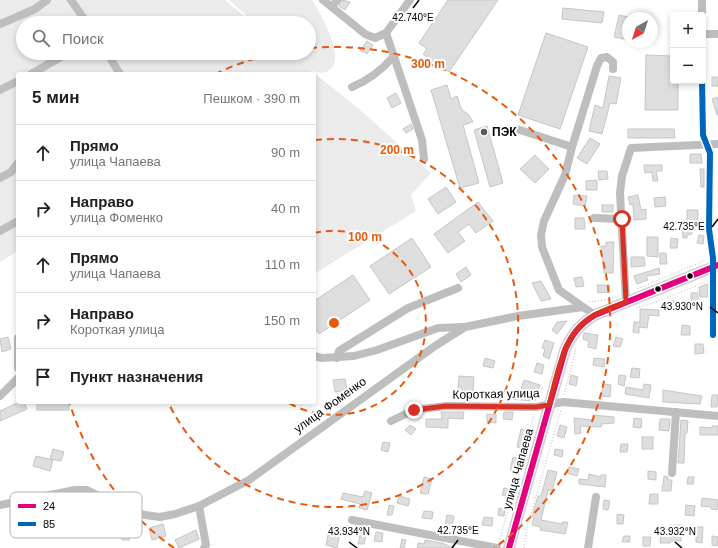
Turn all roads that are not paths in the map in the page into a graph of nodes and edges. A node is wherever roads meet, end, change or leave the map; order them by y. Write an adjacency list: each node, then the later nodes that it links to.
1 (47, 0): 9 (street)
2 (71, 0): 10 (street)
3 (323, 0): 7 (street)
4 (337, 0): 7 (street)
5 (410, 0): 13 (street)
6 (702, 0): 8 (street)
7 (332, 7): 13 (street)
8 (702, 12)
9 (19, 16)
10 (82, 16)
11 (16, 17): 12 (street)
12 (0, 24)
13 (386, 33): 16 (street)
14 (706, 34): 15 (street)
15 (718, 34)
16 (392, 57): 24 (street); 30 (street)
17 (56, 60): 20 (street)
18 (111, 60): 21 (street)
19 (613, 69): 29 (street)
20 (35, 72)
21 (119, 72)
22 (16, 81): 25 (street)
23 (702, 84): 28 (street)
24 (352, 87)
25 (0, 90)
26 (517, 128): 29 (street)
27 (718, 144): 28 (street)
28 (706, 145): 34 (street); 37 (street)
29 (572, 147): 40 (street)
30 (424, 159)
31 (16, 166): 32 (street)
32 (0, 178)
33 (594, 218): 34 (street)
34 (622, 219): 39 (street)
35 (16, 222): 36 (street)
36 (0, 231)
37 (715, 266): 39 (main road); 43 (street)
38 (458, 288): 45 (street)
39 (626, 302): 41 (main road)
40 (583, 307): 41 (street); 42 (street, улица Фоменко)
41 (595, 315): 48 (main road, улица Чапаева)
42 (465, 327): 45 (street); 58 (street, улица Фоменко)
43 (713, 335)
44 (316, 356): 45 (street)
45 (337, 358)
46 (16, 380): 47 (street)
47 (0, 396)
48 (549, 405): 49 (street, Короткая улица); 51 (street, Короткая улица); 63 (main road, улица Чапаева)
49 (676, 412): 50 (street, Короткая улица); 52 (street)
50 (718, 416)
51 (391, 421)
52 (672, 473)
53 (65, 492): 54 (street, улица Фоменко)
54 (91, 492)
55 (596, 497): 64 (street)
56 (10, 503): 57 (street, улица Фоменко)
57 (0, 505)
58 (199, 506): 59 (street, улица Фоменко); 62 (street)
59 (142, 514)
60 (352, 520): 61 (street)
61 (498, 545)
62 (204, 548)
63 (509, 548)
64 (588, 548)

